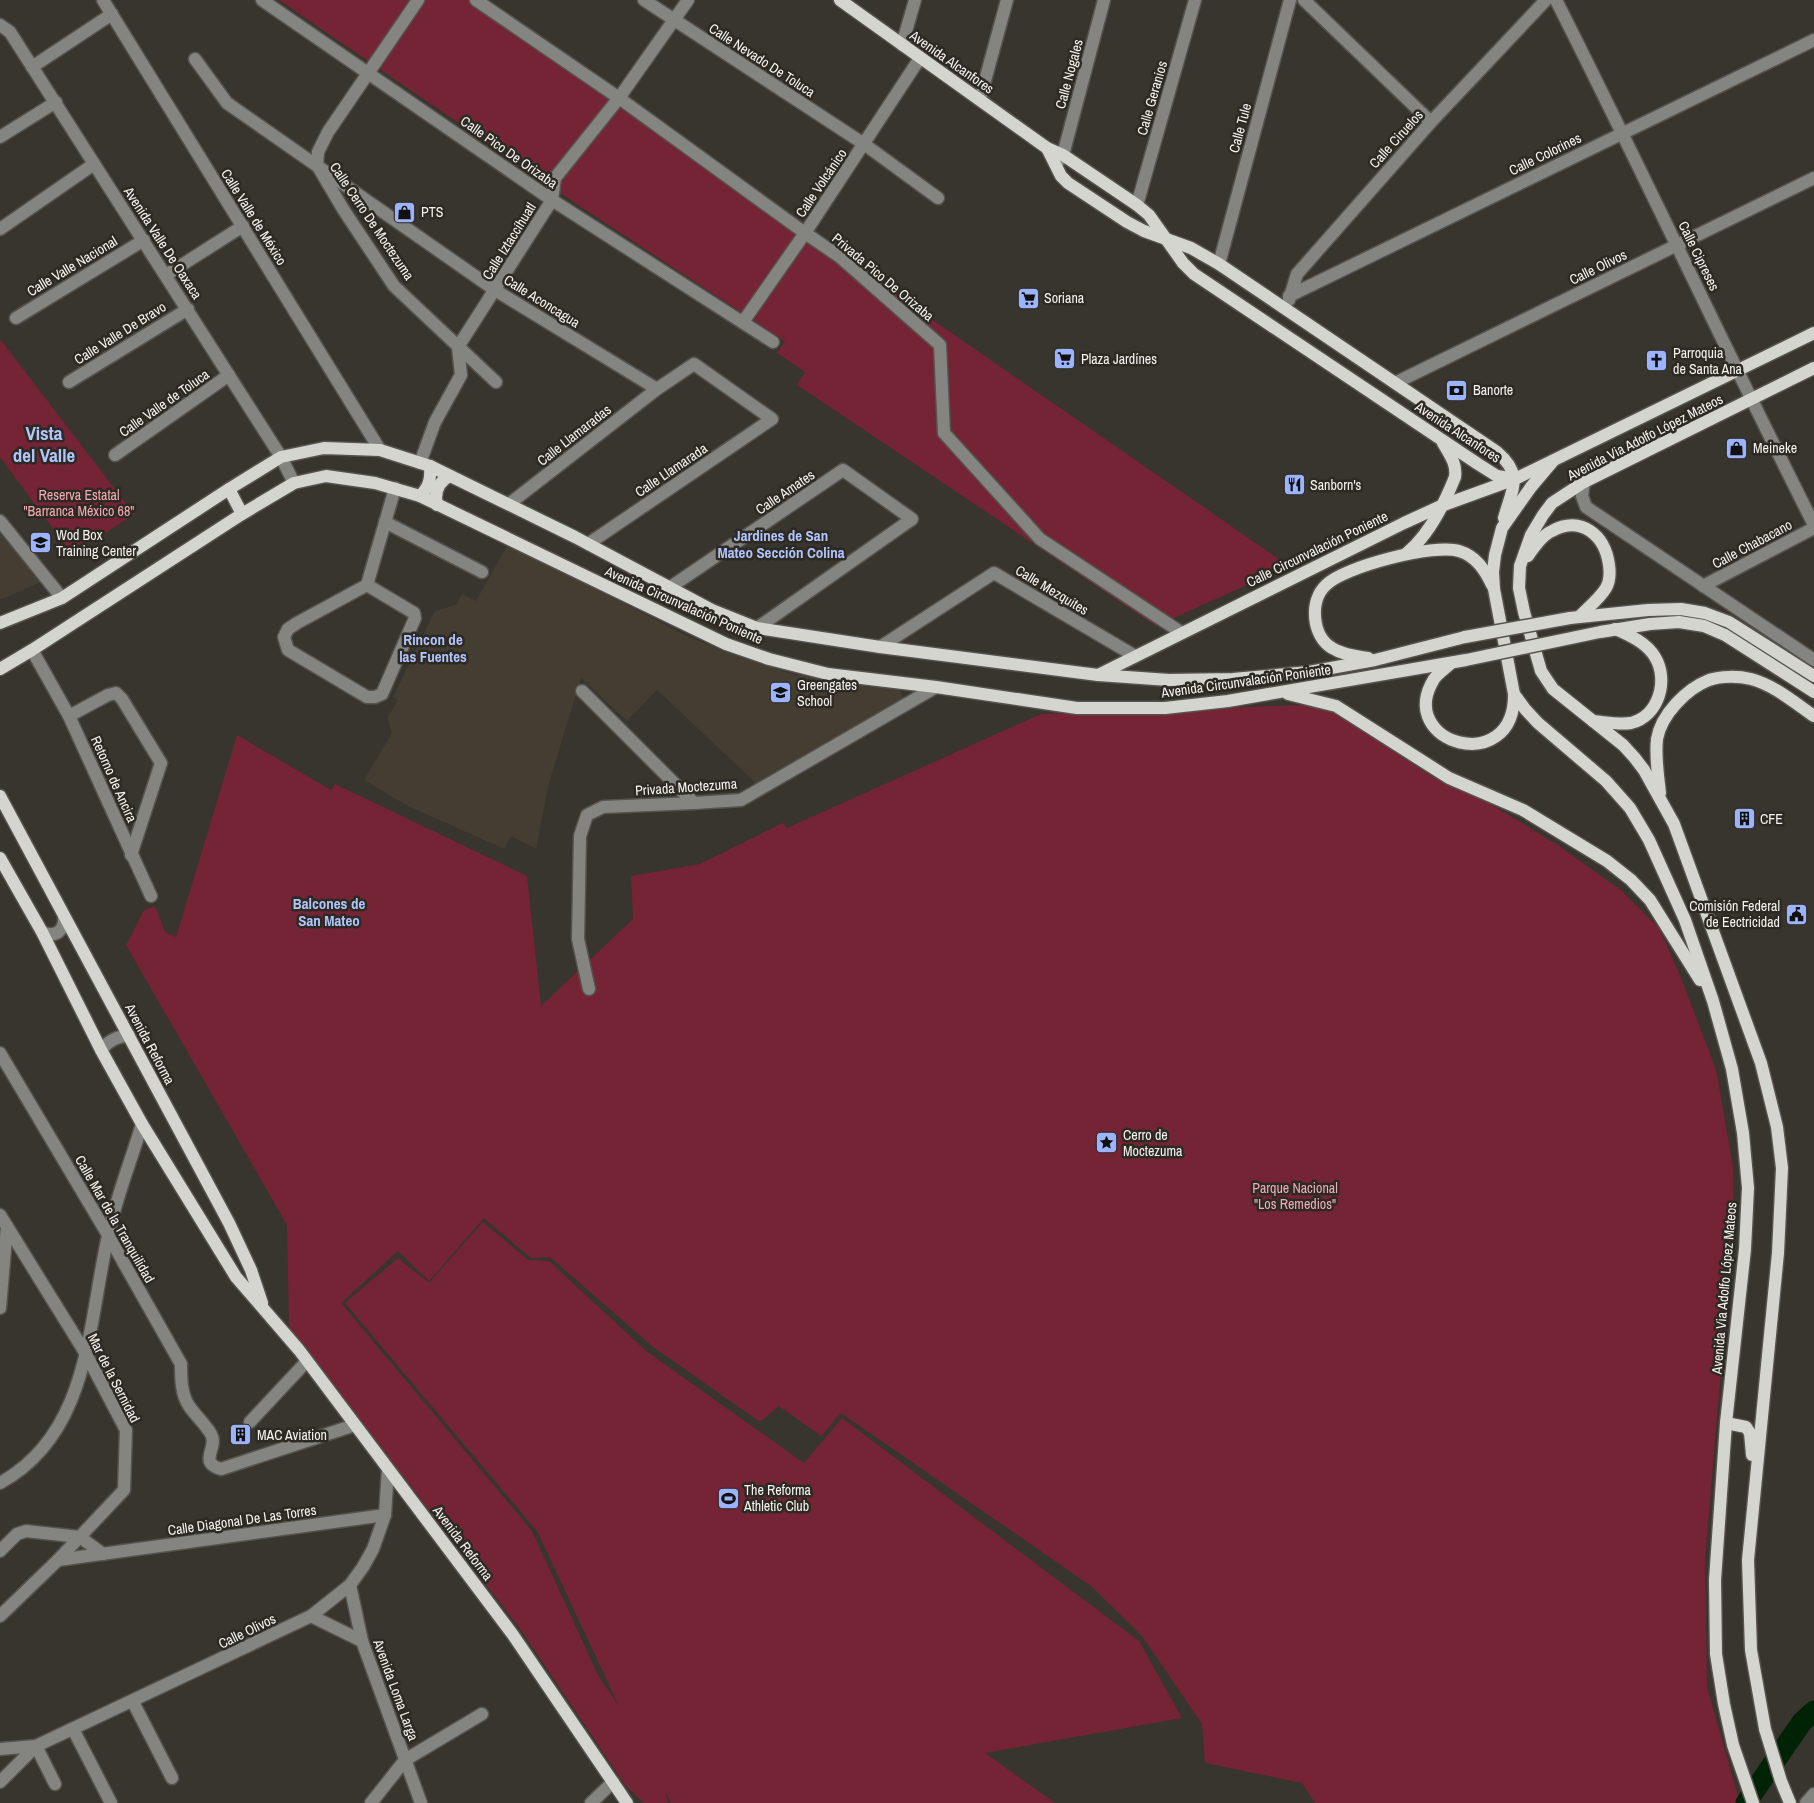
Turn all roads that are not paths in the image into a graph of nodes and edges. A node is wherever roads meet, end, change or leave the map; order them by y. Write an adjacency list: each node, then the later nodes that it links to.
1 (103, 0): 16 (street, Calle Valle de México)
2 (262, 0): 24 (street, Calle Pico De Orizaba)
3 (418, 0): 24 (street, Calle Cerro De Moctezuma)
4 (476, 0): 25 (street)
5 (644, 0): 17 (street, Calle Nevado De Toluca)
6 (688, 0): 17 (street, Calle Iztaccíhuatl)
7 (840, 0): 20 (main road, Avenida Alcanfores)
8 (915, 0): 20 (street)
9 (1007, 0): 26 (street)
10 (1104, 0): 33 (street, Calle Nogales)
11 (1195, 0): 40 (street, Calle Geranios)
12 (1290, 0): 47 (street, Calle Tule)
13 (1304, 0): 28 (street)
14 (1546, 0): 28 (street, Calle Ciruelos)
15 (1556, 0): 29 (street, Calle Cipreses)
16 (112, 14): 23 (street); 41 (street, Calle Valle de México)
17 (674, 20): 25 (street, Calle Iztaccíhuatl); 31 (street, Calle Nevado De Toluca)
18 (3, 32): 23 (street, Avenida Valle De Oaxaca)
19 (1814, 40): 29 (street, Calle Colorines)
20 (902, 45): 21 (main road, Avenida Alcanfores)
21 (920, 58): 26 (main road, Avenida Alcanfores); 31 (street, Calle Volcánico)
22 (195, 59): 35 (street, Calle Aconcagua)
23 (32, 67): 27 (street, Avenida Valle De Oaxaca)
24 (368, 73): 35 (street, Calle Cerro De Moctezuma); 39 (street, Calle Pico De Orizaba)
25 (619, 98): 39 (street, Calle Iztaccíhuatl); 43 (street)
26 (980, 99): 32 (main road, Avenida Alcanfores)
27 (56, 102): 30 (street); 34 (street, Avenida Valle De Oaxaca)
28 (1431, 122): 50 (street, Calle Ciruelos)
29 (1623, 133): 46 (street, Calle Cipreses); 50 (street, Calle Colorines)
30 (0, 137)
31 (864, 144): 38 (street, Calle Nevado De Toluca); 43 (street, Calle Volcánico)
32 (1048, 148): 33 (main road, Avenida Alcanfores); 36 (main road, Avenida Alcanfores)
33 (1063, 155): 36 (street); 40 (main road, Avenida Alcanfores)
34 (94, 164): 42 (street); 44 (street, Avenida Valle De Oaxaca)
35 (317, 165): 49 (street, Calle Aconcagua); 57 (street, Calle Cerro De Moctezuma)
36 (1055, 165): 45 (main road, Avenida Alcanfores)
37 (1814, 178): 46 (street, Calle Olivos)
38 (938, 198)
39 (552, 200): 49 (street, Calle Iztaccíhuatl); 54 (street, Calle Pico De Orizaba)
40 (1137, 205): 45 (main road, Avenida Alcanfores)
41 (243, 226): 48 (street); 67 (street, Calle Valle de México)
42 (0, 229)
43 (805, 233): 54 (street, Calle Volcánico); 100 (street, Privada Pico De Orizaba)
44 (144, 240): 48 (street, Avenida Valle De Oaxaca); 53 (street, Calle Valle Nacional)
45 (1168, 240): 47 (main road, Avenida Alcanfores); 66 (main road, Avenida Alcanfores)
46 (1677, 245): 59 (street, Calle Cipreses); 63 (street, Calle Olivos)
47 (1219, 264): 52 (main road, Avenida Alcanfores)
48 (166, 275): 51 (street, Avenida Valle De Oaxaca)
49 (495, 290): 57 (street, Calle Iztaccíhuatl); 64 (street, Calle Aconcagua)
50 (1289, 296): 52 (street, Calle Ciruelos)
51 (188, 308): 60 (street, Avenida Valle De Oaxaca); 61 (street, Calle Valle De Bravo)
52 (1288, 310): 63 (main road, Avenida Alcanfores)
53 (16, 318)
54 (743, 322): 56 (street)
55 (1814, 333): 59 (main road, Avenida Via Adolfo López Mateos)
56 (773, 342)
57 (458, 347): 62 (street, Calle Cerro De Moctezuma); 71 (street)
58 (1814, 368): 65 (main road, Avenida Via Adolfo López Mateos)
59 (1737, 370): 65 (street, Calle Cipreses); 70 (main road, Avenida Via Adolfo López Mateos)
60 (229, 376): 68 (street, Calle Valle de Toluca); 69 (street, Avenida Valle De Oaxaca)
61 (69, 382)
62 (496, 382)
63 (1396, 383): 73 (main road, Avenida Alcanfores)
64 (657, 389): 79 (street, Calle Llamaradas); 87 (street, Calle Llamarada)
65 (1751, 400): 74 (main road, Avenida Via Adolfo López Mateos); 85 (street, Calle Cipreses)
66 (1440, 440): 73 (main road, Avenida Alcanfores); 81 (main road)
67 (380, 450): 69 (main road, Avenida Circunvalación Poniente); 71 (main road, Avenida Circunvalación Poniente)
68 (115, 455)
69 (281, 457): 75 (street, Avenida Valle De Oaxaca); 77 (main road, Avenida Circunvalación Poniente)
70 (1553, 461): 73 (main road, Calle Circunvalación Poniente); 86 (main road, Avenida Via Adolfo López Mateos)
71 (425, 464): 72 (main road, Avenida Circunvalación Poniente); 78 (main road)
72 (450, 476): 79 (main road, Avenida Circunvalación Poniente); 80 (main road)
73 (1515, 479): 81 (main road, Calle Circunvalación Poniente); 86 (main road)
74 (1584, 482): 89 (main road, Avenida Via Adolfo López Mateos); 92 (street)
75 (294, 483): 76 (main road, Avenida Circunvalación Poniente); 82 (main road, Avenida Circunvalación Poniente)
76 (395, 488): 78 (main road, Avenida Circunvalación Poniente); 84 (street)
77 (229, 489): 82 (main road); 95 (main road, Avenida Circunvalación Poniente)
78 (420, 496): 80 (main road, Avenida Circunvalación Poniente)
79 (509, 504): 87 (main road, Avenida Circunvalación Poniente)
80 (438, 505): 110 (main road, Avenida Circunvalación Poniente)
81 (1441, 506): 88 (main road); 100 (main road, Calle Circunvalación Poniente)
82 (242, 514): 102 (main road, Avenida Circunvalación Poniente)
83 (0, 521): 95 (street)
84 (385, 522): 90 (street); 91 (street)
85 (1814, 527): 92 (street, Calle Chabacano)
86 (1502, 528): 94 (main road, Avenida Via Adolfo López Mateos)
87 (588, 544): 93 (main road, Avenida Circunvalación Poniente)
88 (1404, 556): 94 (main road); 104 (main road)
89 (1520, 566): 96 (main road); 117 (main road, Avenida Via Adolfo López Mateos)
90 (482, 572)
91 (367, 585): 91 (street)
92 (1704, 586): 105 (street)
93 (669, 588): 98 (main road, Avenida Circunvalación Poniente); 98 (street, Calle Amates)
94 (1494, 589): 114 (main road, Avenida Via Adolfo López Mateos)
95 (62, 598): 97 (main road, Avenida Circunvalación Poniente)
96 (1575, 617): 104 (main road, Avenida Circunvalación Poniente, bridge); 109 (main road)
97 (0, 623)
98 (757, 628): 101 (main road, Avenida Circunvalación Poniente)
99 (1615, 629): 106 (main road, Avenida Circunvalación Poniente, bridge); 112 (main road); 117 (main road)
100 (1182, 633): 103 (main road, Calle Circunvalación Poniente)
101 (880, 647): 103 (street, Calle Mezquites); 108 (main road, Avenida Circunvalación Poniente)
102 (32, 650): 107 (main road, Avenida Circunvalación Poniente); 115 (street, Retorno de Ancira)
103 (1135, 656): 108 (main road, Calle Circunvalación Poniente)
104 (1376, 660): 108 (main road, Avenida Circunvalación Poniente)
105 (1814, 660)
106 (1451, 663): 113 (main road, Avenida Circunvalación Poniente); 114 (main road)
107 (2, 664)
108 (1098, 675)
109 (1814, 676)
110 (936, 687): 113 (main road, Avenida Circunvalación Poniente); 120 (street, Privada Moctezuma)
111 (582, 691): 120 (street)
112 (1814, 692)
113 (1281, 693): 127 (main road)
114 (1514, 694): 127 (main road, Avenida Via Adolfo López Mateos)
115 (69, 716): 121 (street, Retorno de Ancira); 121 (street, Retorno de Ancira)
116 (1814, 716): 119 (main road)
117 (1593, 721): 119 (main road, Avenida Via Adolfo López Mateos)
118 (0, 796): 124 (main road, Avenida Reforma)
119 (1661, 800): 143 (main road, Avenida Via Adolfo López Mateos)
120 (694, 804): 126 (street, Privada Moctezuma)
121 (131, 855): 123 (street, Retorno de Ancira)
122 (0, 858): 125 (main road, Avenida Reforma)
123 (151, 896)
124 (64, 917): 125 (street); 128 (main road, Avenida Reforma)
125 (42, 932): 129 (main road, Avenida Reforma)
126 (589, 989)
127 (1713, 1001): 139 (main road, Avenida Via Adolfo López Mateos)
128 (129, 1036): 129 (street); 135 (main road, Avenida Reforma)
129 (101, 1050): 131 (main road, Avenida Reforma)
130 (0, 1053): 133 (street, Calle Mar de la Tranquilidad)
131 (142, 1124): 133 (street); 135 (main road, Avenida Reforma)
132 (3, 1220): 134 (street); 136 (street, Mar de la Sernidad)
133 (108, 1235): 136 (street); 140 (street, Calle Mar de la Tranquilidad)
134 (0, 1308)
135 (264, 1310): 137 (main road, Avenida Reforma)
136 (86, 1354): 142 (street); 145 (street, Mar de la Sernidad)
137 (307, 1361): 138 (street); 140 (main road, Avenida Reforma)
138 (250, 1422)
139 (1726, 1423): 143 (main road); 169 (main road, Avenida Via Adolfo López Mateos)
140 (355, 1425): 141 (main road, Avenida Reforma)
141 (388, 1469): 144 (street, Calle Olivos); 161 (main road, Avenida Reforma)
142 (0, 1483)
143 (1754, 1495): 170 (main road, Avenida Via Adolfo López Mateos)
144 (385, 1515): 147 (street, Calle Diagonal De Las Torres); 149 (street, Calle Olivos)
145 (80, 1536): 146 (street); 147 (street); 148 (street, Mar de la Sernidad)
146 (0, 1551)
147 (103, 1554): 148 (street, Calle Diagonal De Las Torres)
148 (58, 1560): 150 (street, Mar de la Sernidad)
149 (350, 1585): 151 (street, Calle Olivos); 152 (street, Avenida Loma Larga)
150 (0, 1616)
151 (311, 1616): 152 (street); 153 (street, Calle Olivos)
152 (362, 1641): 158 (street, Avenida Loma Larga)
153 (133, 1702): 155 (street, Calle Olivos); 159 (street)
154 (482, 1714): 158 (street)
155 (73, 1729): 156 (street, Calle Olivos); 164 (street)
156 (36, 1746): 157 (street, Calle Olivos); 160 (street, Calle Olivos); 162 (street)
157 (0, 1749)
158 (405, 1760): 165 (street); 166 (street, Avenida Loma Larga)
159 (172, 1778)
160 (0, 1782)
161 (613, 1782): 167 (street); 168 (main road, Avenida Reforma)
162 (55, 1784)
163 (1814, 1794): 171 (street)
164 (111, 1803)
165 (371, 1803)
166 (421, 1803)
167 (591, 1803)
168 (627, 1803)
169 (1753, 1803)
170 (1790, 1803)
171 (1806, 1803)

